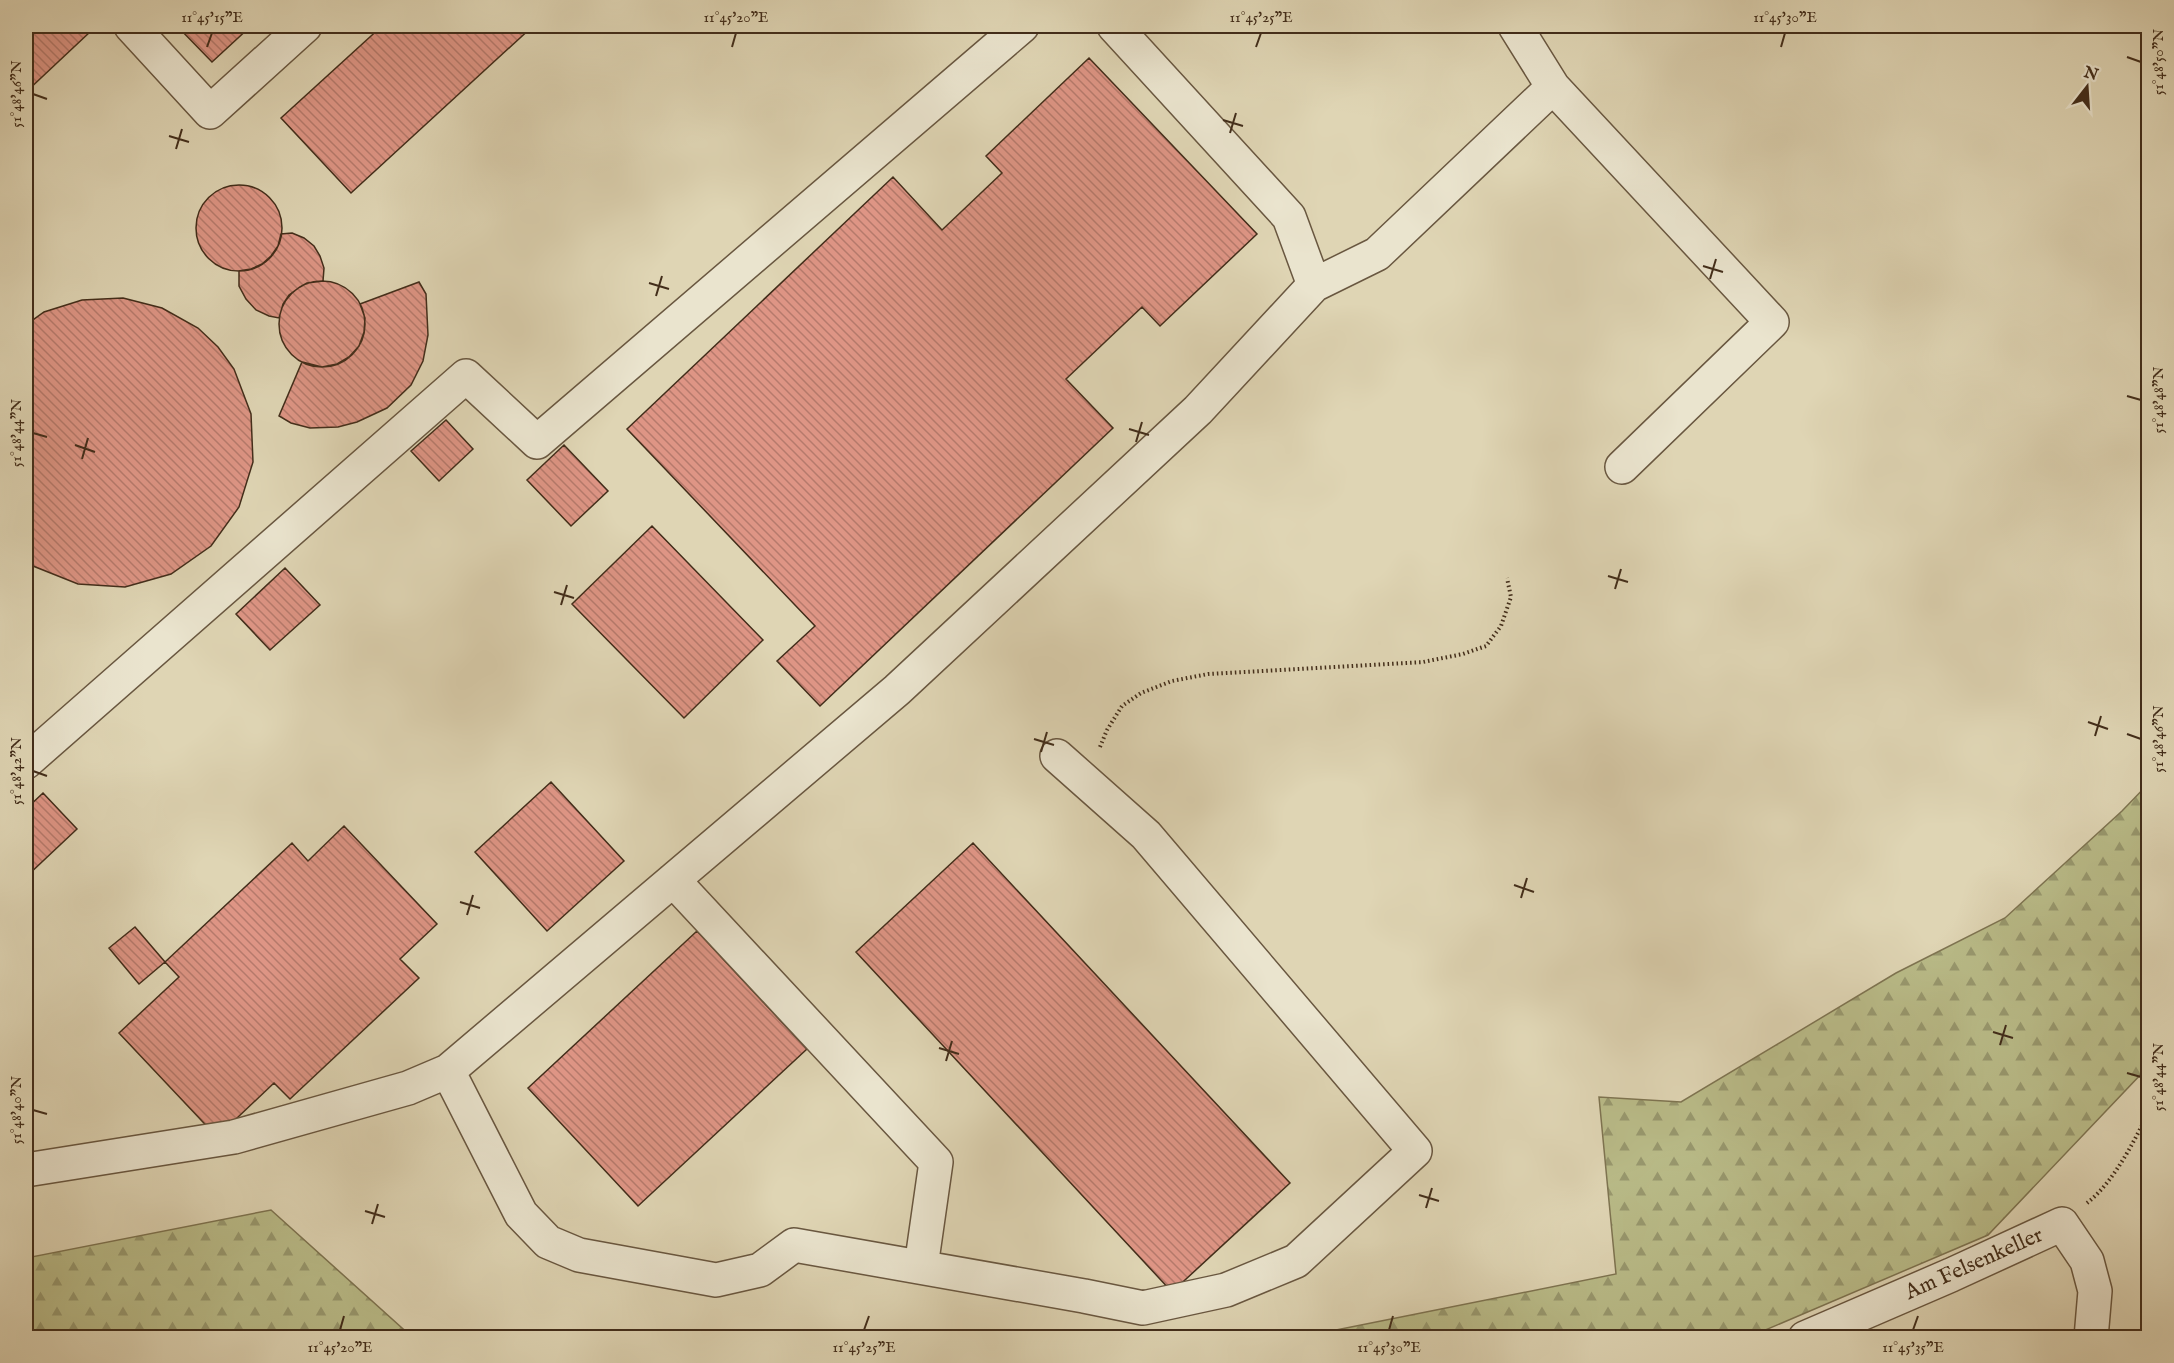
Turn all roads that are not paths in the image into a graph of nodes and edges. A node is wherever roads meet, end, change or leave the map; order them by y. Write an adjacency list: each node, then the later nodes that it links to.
1 (131, 26): 2 (street)
2 (306, 26)
3 (1022, 26): 10 (street)
4 (1114, 26): 7 (street)
5 (1515, 26): 6 (street)
6 (1553, 87): 7 (street); 8 (street)
7 (1314, 285): 11 (street)
8 (1622, 467)
9 (1058, 756): 14 (street)
10 (26, 762)
11 (673, 880): 12 (street); 14 (street)
12 (448, 1071): 13 (street); 14 (street)
13 (26, 1170)
14 (921, 1267)
15 (1805, 1338): 16 (street, Am Felsenkeller)
16 (2091, 1338)

